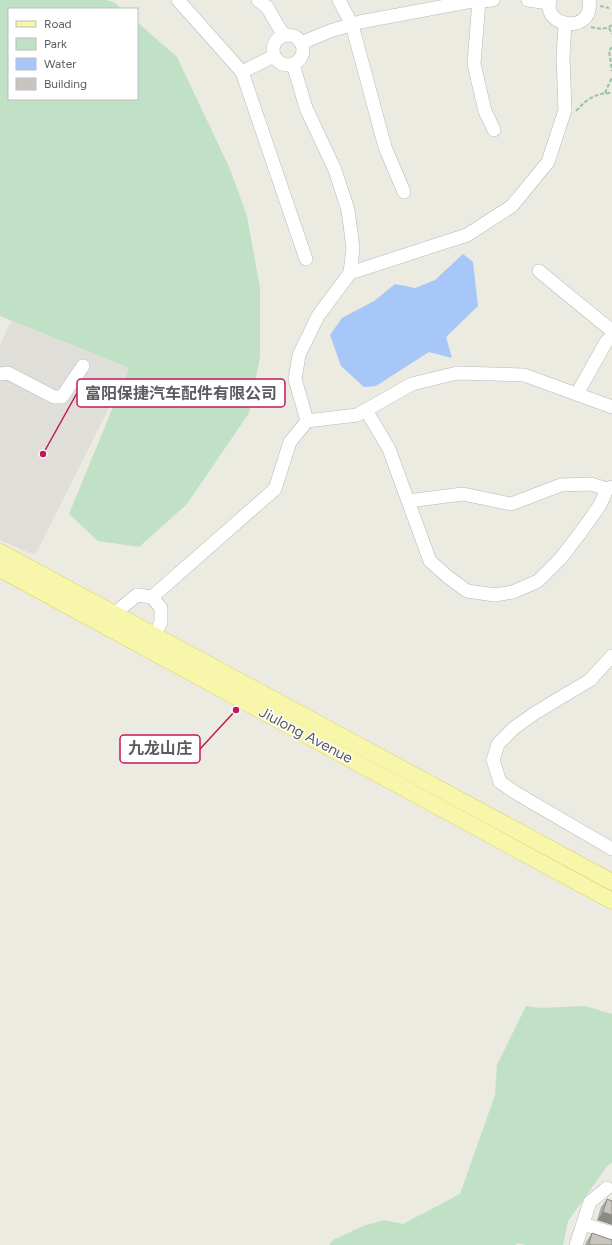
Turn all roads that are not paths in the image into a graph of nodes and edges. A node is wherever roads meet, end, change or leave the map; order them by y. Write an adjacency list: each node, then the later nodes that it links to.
1 (178, 0): 15 (street)
2 (258, 0): 11 (street)
3 (339, 0): 10 (street)
4 (479, 0): 5 (street); 10 (street); 16 (street)
5 (493, 0)
6 (528, 0): 8 (street)
7 (589, 0): 9 (street)
8 (550, 1): 9 (street)
9 (571, 24): 20 (street)
10 (352, 25): 12 (street); 17 (street)
11 (284, 36): 12 (street); 13 (street)
12 (301, 43): 14 (street)
13 (274, 56): 14 (street); 15 (street)
14 (293, 64): 20 (street)
15 (242, 72): 18 (street)
16 (494, 130)
17 (404, 192)
18 (306, 259)
19 (538, 271): 21 (street)
20 (350, 272): 28 (street)
21 (612, 331)
22 (612, 336): 25 (street)
23 (83, 366): 24 (street)
24 (0, 374)
25 (577, 394): 26 (street); 27 (street)
26 (612, 407)
27 (366, 410): 28 (street); 30 (street)
28 (307, 421): 33 (street)
29 (610, 488): 30 (street); 30 (street)
30 (408, 501)
31 (0, 552): 34 (main road, Jiulong Avenue)
32 (0, 569): 35 (main road, Jiulong Avenue)
33 (152, 597): 34 (street); 36 (street)
34 (115, 613): 35 (main road, Jiulong Avenue)
35 (135, 633): 36 (main road, Jiulong Avenue); 40 (main road, Jiulong Avenue)
36 (155, 635): 39 (main road, Jiulong Avenue)
37 (612, 656): 38 (street)
38 (612, 849)
39 (612, 882)
40 (612, 900)
41 (607, 1188): 42 (street)
42 (583, 1224): 43 (street); 44 (street)
43 (612, 1233)
44 (576, 1245)

